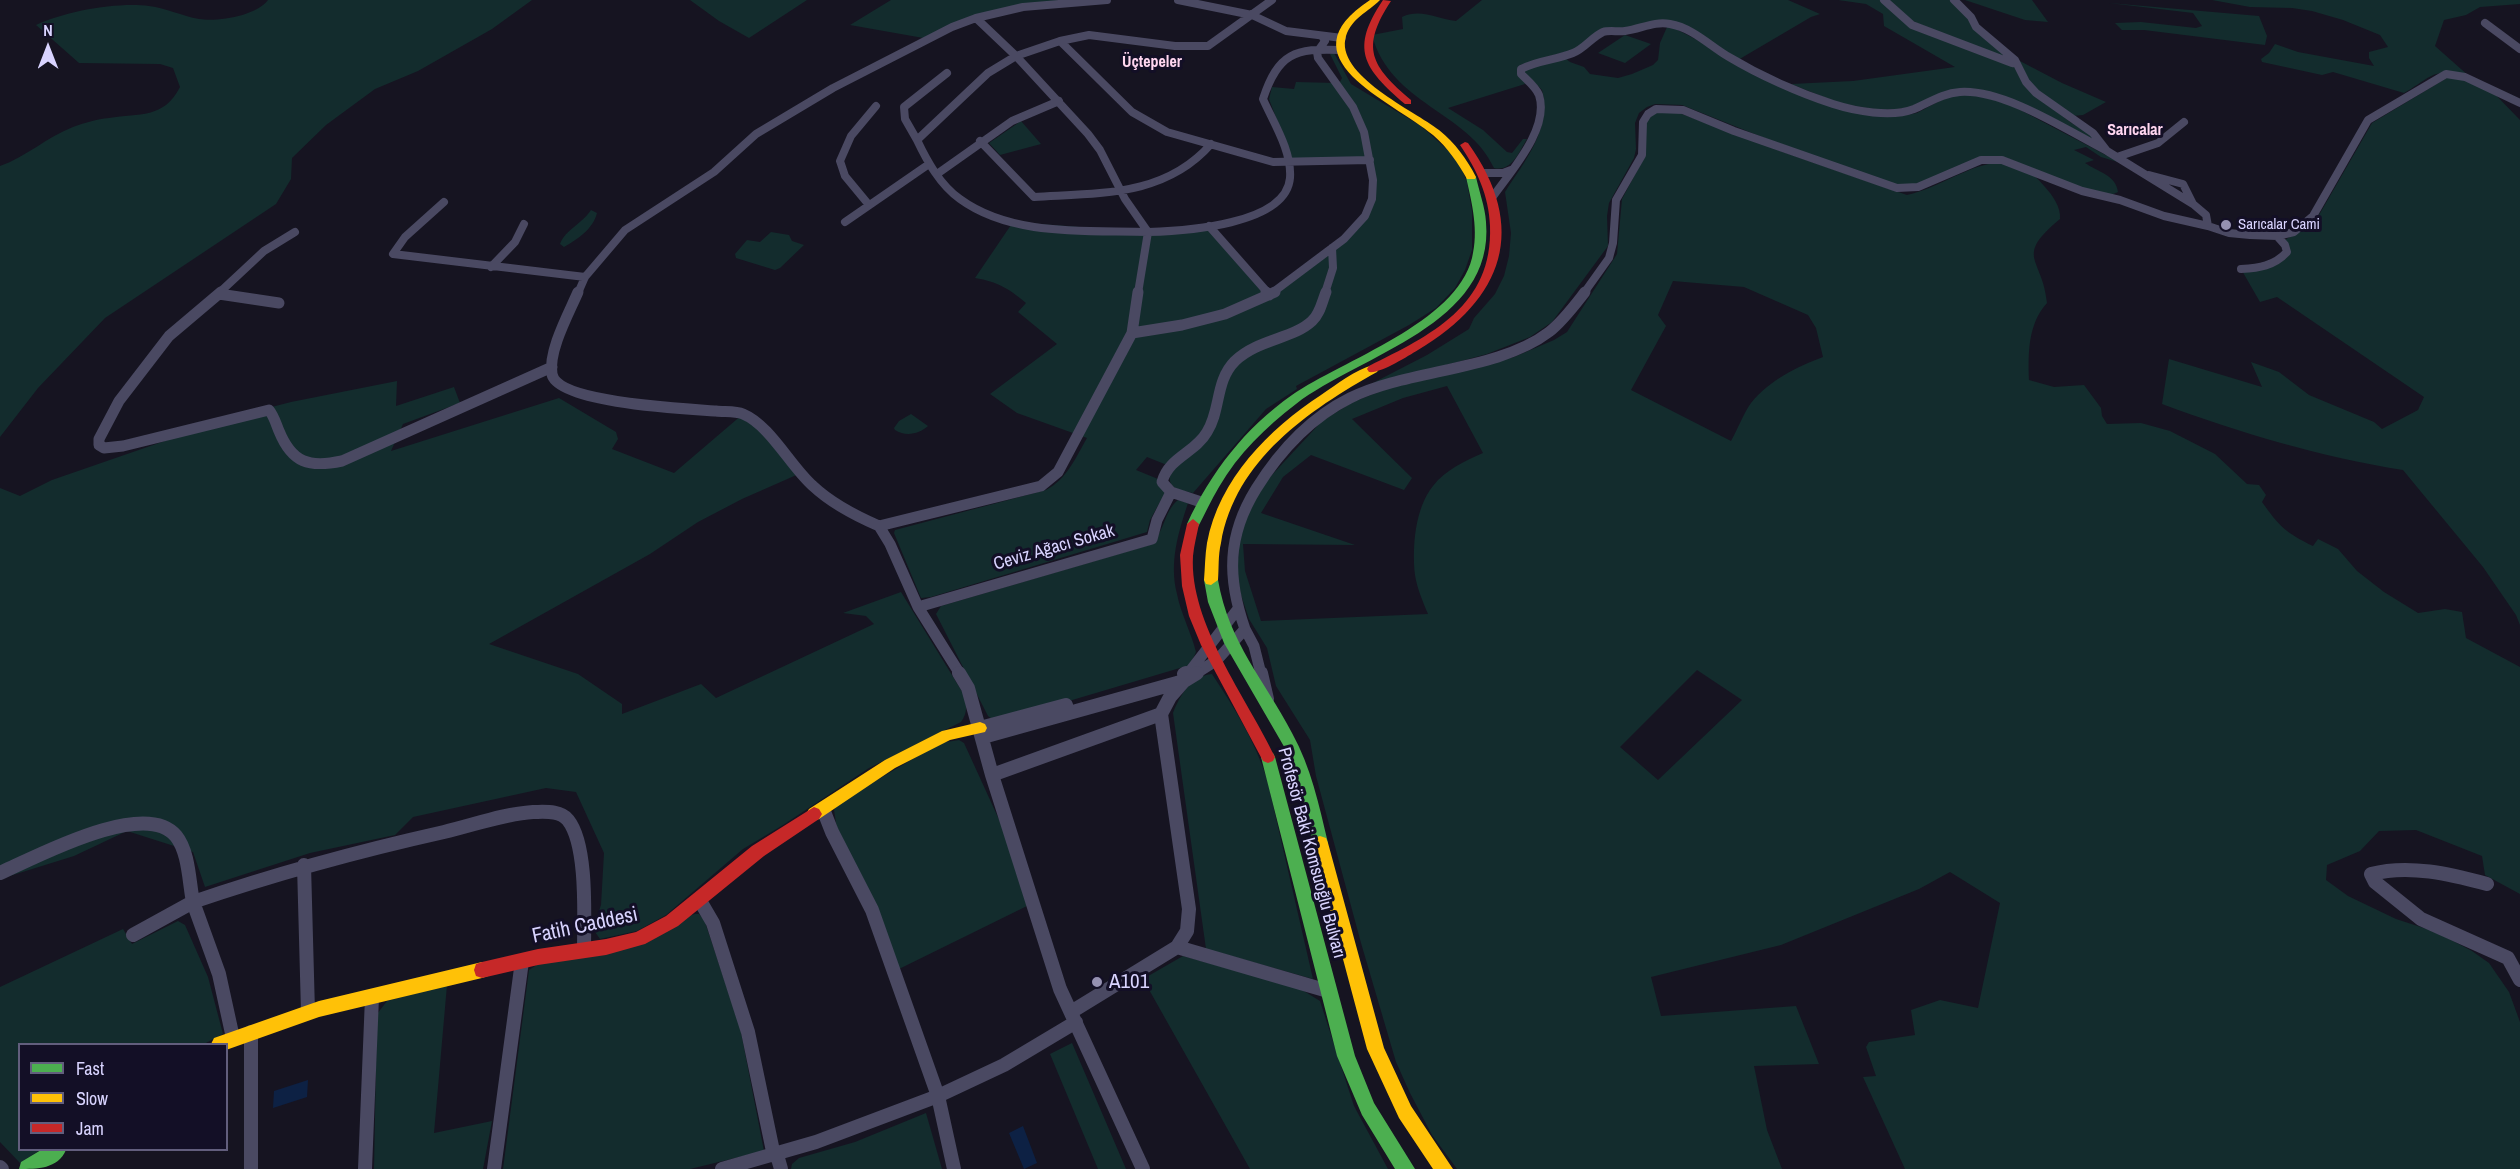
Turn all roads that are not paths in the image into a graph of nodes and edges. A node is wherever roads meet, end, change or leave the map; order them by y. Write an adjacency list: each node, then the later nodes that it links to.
1 (1107, 0): 9 (street)
2 (1178, 0): 8 (street)
3 (1272, 0): 8 (street)
4 (1376, 0): 13 (main road)
5 (1388, 0): 14 (main road)
6 (1884, 0): 18 (street)
7 (1954, 0): 18 (street)
8 (1252, 15): 11 (street); 12 (street)
9 (976, 18): 17 (street); 49 (street)
10 (2485, 22): 16 (street)
11 (1323, 36): 13 (street); 15 (street)
12 (1060, 41): 17 (street); 26 (street)
13 (1341, 43): 14 (main road); 15 (street); 56 (main road, Profesör Baki Komsuoğlu Bulvarı)
14 (1368, 45): 33 (main road, Profesör Baki Komsuoğlu Bulvarı)
15 (1320, 48): 29 (street); 30 (street)
16 (2520, 49)
17 (1016, 56): 20 (street); 24 (street)
18 (2018, 66): 27 (street)
19 (947, 73): 24 (street)
20 (1059, 101): 25 (street); 35 (street)
21 (2520, 103): 45 (street)
22 (876, 106): 38 (street)
23 (2184, 122): 28 (street)
24 (917, 140): 31 (street)
25 (980, 141): 34 (street); 35 (street)
26 (1211, 144): 30 (street); 35 (street)
27 (2107, 151): 28 (street); 32 (street)
28 (2117, 157): 42 (street)
29 (1370, 160): 30 (street); 46 (street)
30 (1288, 162): 41 (street)
31 (929, 164): 34 (street); 38 (street)
32 (1511, 170): 33 (street); 36 (street)
33 (1484, 173): 36 (main road, Profesör Baki Komsuoğlu Bulvarı)
34 (937, 174): 44 (street)
35 (1122, 192): 44 (street)
36 (1492, 198): 61 (main road, Profesör Baki Komsuoğlu Bulvarı)
37 (444, 202): 47 (street)
38 (869, 205): 39 (street)
39 (846, 222)
40 (524, 224): 47 (street)
41 (1209, 226): 44 (street); 51 (street)
42 (2208, 226): 45 (street); 59 (street)
43 (295, 232): 50 (street)
44 (1148, 232): 53 (street)
45 (2277, 236): 48 (street)
46 (1332, 248): 51 (street); 55 (street)
47 (491, 267): 49 (street)
48 (2241, 269)
49 (585, 277): 54 (street)
50 (219, 294): 52 (street); 54 (street)
51 (1269, 295): 53 (street)
52 (279, 303)
53 (1132, 333): 57 (street)
54 (552, 367): 57 (street)
55 (1171, 492): 56 (street); 58 (street, Ceviz Ağacı Sokak)
56 (1201, 502): 63 (main road, Profesör Baki Komsuoğlu Bulvarı)
57 (879, 526): 58 (street)
58 (918, 607): 68 (street)
59 (1237, 610): 60 (street); 61 (street)
60 (1245, 629): 62 (street); 66 (street)
61 (1222, 631): 62 (main road, Profesör Baki Komsuoğlu Bulvarı); 63 (street)
62 (1230, 643): 64 (street); 66 (main road, Profesör Baki Komsuoğlu Bulvarı)
63 (1210, 645): 64 (main road, Profesör Baki Komsuoğlu Bulvarı); 68 (street)
64 (1217, 660): 65 (street); 81 (main road, Profesör Baki Komsuoğlu Bulvarı)
65 (1184, 681): 67 (street); 68 (street)
66 (1269, 703): 98 (main road, Profesör Baki Komsuoğlu Bulvarı)
67 (1161, 714): 69 (street); 77 (street)
68 (981, 732): 69 (street); 70 (main road, Fatih Caddesi)
69 (992, 775): 84 (street)
70 (823, 809): 74 (main road, Fatih Caddesi); 87 (street)
71 (304, 866): 75 (street); 78 (street); 83 (street)
72 (0, 873): 75 (street)
73 (2487, 884): 80 (street)
74 (699, 899): 78 (main road, Fatih Caddesi); 89 (street)
75 (193, 902): 76 (street); 86 (street)
76 (134, 935)
77 (1178, 947): 81 (street); 84 (street)
78 (584, 950): 79 (main road, Fatih Caddesi)
79 (522, 961): 82 (main road, Fatih Caddesi); 93 (street)
80 (2520, 980)
81 (1328, 991): 97 (main road, Profesör Baki Komsuoğlu Bulvarı)
82 (372, 997): 83 (main road, Fatih Caddesi); 92 (street)
83 (308, 1012): 85 (main road, Fatih Caddesi)
84 (1073, 1017): 87 (street); 96 (street)
85 (251, 1032): 86 (main road, Fatih Caddesi); 91 (street)
86 (227, 1041)
87 (938, 1096): 89 (street); 95 (street)
88 (55, 1151): 90 (main road)
89 (777, 1160): 94 (street)
90 (35, 1167)
91 (251, 1169)
92 (364, 1169)
93 (494, 1169)
94 (722, 1169)
95 (954, 1169)
96 (1143, 1169)
97 (1406, 1169)
98 (1444, 1169)

